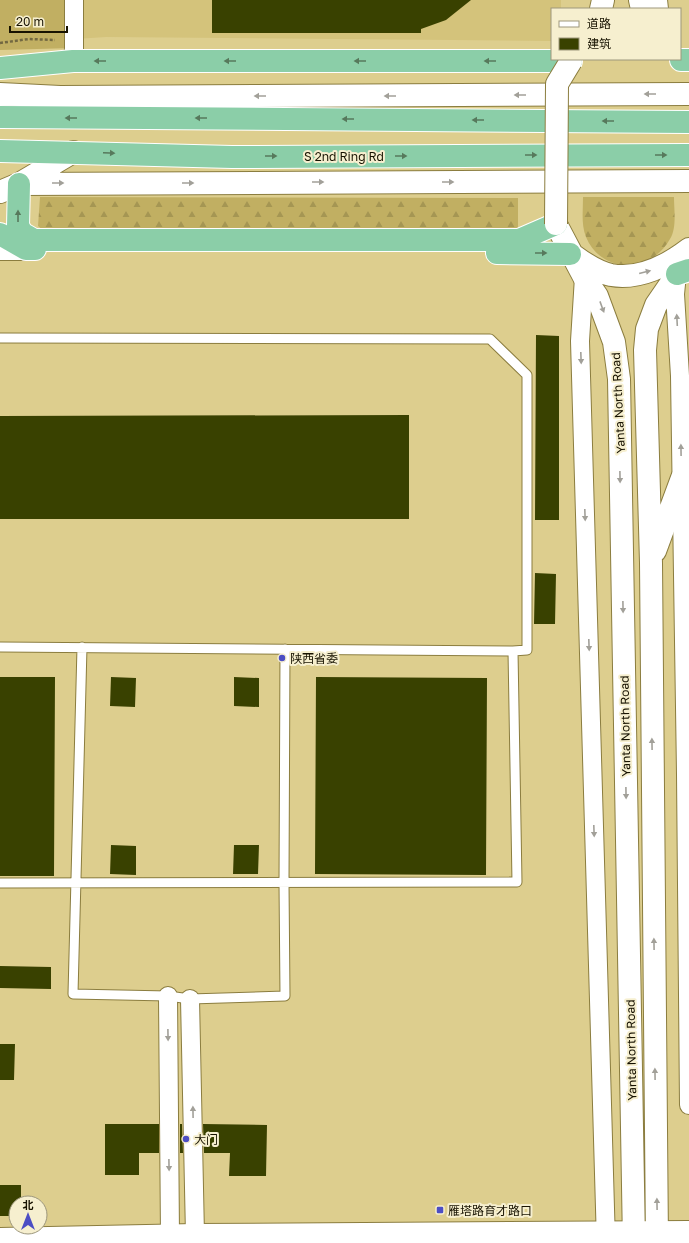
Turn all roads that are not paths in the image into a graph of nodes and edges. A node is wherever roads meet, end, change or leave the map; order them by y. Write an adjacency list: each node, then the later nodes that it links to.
1 (74, 0): 2 (street)
2 (74, 51): 3 (highway, one-way to 2); 5 (highway)
3 (551, 60)
4 (572, 60): 15 (main road, bridge)
5 (0, 68)
6 (0, 94): 7 (main road, one-way to 6)
7 (689, 94)
8 (0, 117): 9 (highway, one-way to 8)
9 (689, 122)
10 (0, 151): 11 (highway, S 2nd Ring Rd)
11 (73, 152): 12 (highway, S 2nd Ring Rd, one-way to 12); 14 (main road)
12 (689, 155)
13 (689, 181): 14 (main road, one-way to 13)
14 (10, 188): 15 (highway, one-way to 14)
15 (556, 224): 20 (main road, Yanta North Road)
16 (0, 234): 18 (highway)
17 (0, 249): 18 (main road)
18 (26, 249): 20 (highway, one-way to 20)
19 (689, 250): 20 (main road, one-way to 19)
20 (570, 254): 22 (main road, Yanta North Road)
21 (685, 267): 24 (street, one-way to 21); 25 (main road, Yanta North Road)
22 (584, 277): 40 (street, one-way to 40); 41 (main road, Yanta North Road, one-way to 41)
23 (0, 338): 30 (lane)
24 (682, 478): 25 (main road); 26 (street)
25 (651, 563): 42 (main road, Yanta North Road, one-way to 25)
26 (687, 641): 36 (street)
27 (0, 646): 28 (lane)
28 (82, 647): 29 (lane); 32 (lane)
29 (285, 649): 30 (lane); 33 (lane)
30 (513, 651): 33 (lane)
31 (0, 883): 32 (lane)
32 (76, 883): 33 (lane); 34 (lane)
33 (284, 883): 35 (lane)
34 (168, 996): 35 (lane); 39 (street, one-way to 39)
35 (190, 998): 38 (street, one-way to 35)
36 (689, 1105)
37 (689, 1232): 42 (main road)
38 (195, 1235): 39 (main road); 40 (main road)
39 (170, 1236): 43 (main road)
40 (606, 1238): 41 (main road)
41 (634, 1238): 42 (main road)
42 (657, 1238)
43 (0, 1239)

